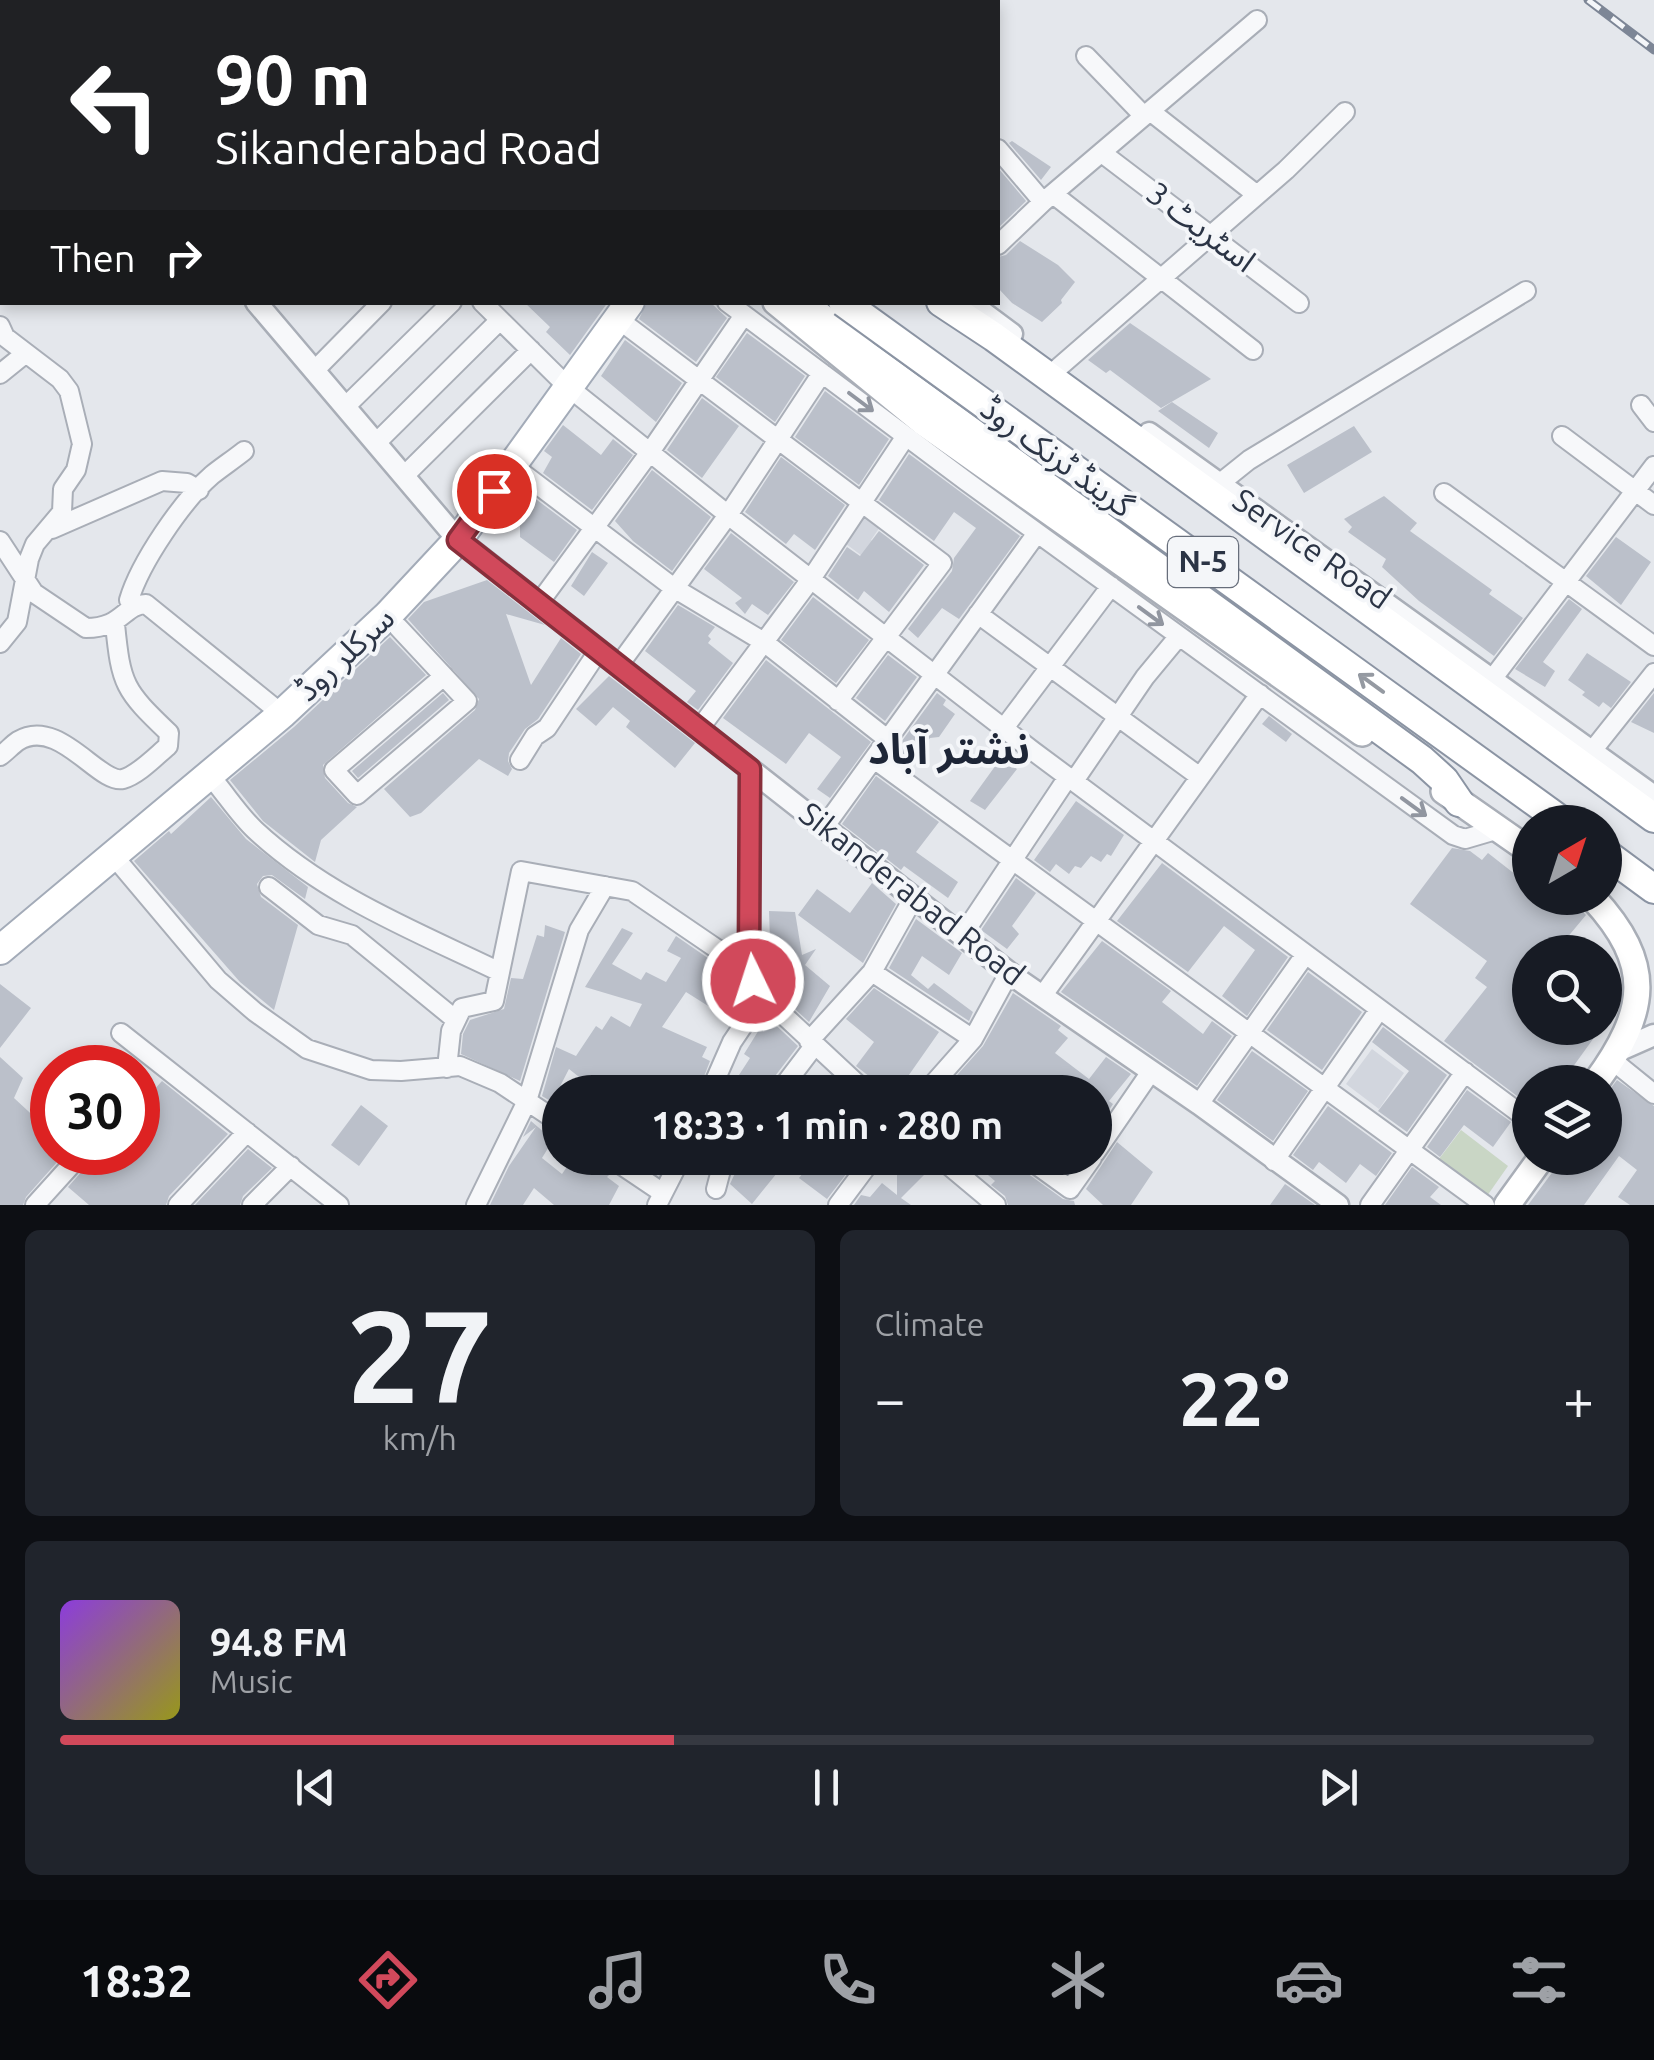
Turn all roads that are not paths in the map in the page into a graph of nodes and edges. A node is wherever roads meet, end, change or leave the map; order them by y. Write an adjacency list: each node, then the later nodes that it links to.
1 (1257, 20): 4 (street)
2 (1086, 56): 4 (street)
3 (1346, 112): 7 (street)
4 (1146, 113): 6 (street); 7 (street)
5 (1000, 151): 8 (street)
6 (1102, 153): 8 (street); 9 (street, اسٹریٹ 3)
7 (1258, 195): 9 (street)
8 (1048, 198): 10 (street); 11 (street)
9 (1212, 234): 11 (street); 13 (street, اسٹریٹ 3)
10 (1000, 242)
11 (1162, 278): 31 (street); 33 (street)
12 (1526, 291): 51 (street)
13 (1299, 303)
14 (379, 305): 34 (street)
15 (449, 305): 40 (street)
16 (485, 305): 27 (street)
17 (731, 305): 26 (street)
18 (780, 305): 101 (main road)
19 (824, 305): 29 (main road)
20 (824, 305): 102 (main road, گرینڈ ٹرنک روڈ / N-5, one-way to 20, bridge)
21 (851, 305): 29 (main road)
22 (945, 305): 103 (main road, گرینڈ ٹرنک روڈ / N-5)
23 (973, 305): 33 (street, Service Road)
24 (268, 307): 34 (street, Sikanderabad Road)
25 (624, 311): 37 (street); 38 (main road, سرکلر روڈ)
26 (744, 315): 35 (street); 37 (street)
27 (500, 320): 30 (street); 45 (street)
28 (0, 326): 32 (street)
29 (848, 342): 101 (main road)
30 (531, 350): 38 (street); 50 (street)
31 (1253, 350)
32 (26, 353): 36 (street); 59 (street)
33 (1058, 368): 51 (street, Service Road)
34 (314, 371): 40 (street, Sikanderabad Road)
35 (822, 373): 42 (street, one-way to 42); 44 (street)
36 (0, 374)
37 (698, 381): 44 (street); 47 (street)
38 (567, 386): 47 (street); 48 (main road, سرکلر روڈ)
39 (1642, 405): 41 (street)
40 (345, 407): 45 (street, Sikanderabad Road)
41 (1654, 422)
42 (906, 436): 55 (street); 60 (street)
43 (1562, 436): 53 (street)
44 (779, 438): 55 (street); 57 (street)
45 (376, 443): 50 (street, Sikanderabad Road)
46 (244, 452): 52 (street)
47 (650, 452): 57 (street); 58 (street)
48 (512, 466): 58 (street); 62 (main road, سرکلر روڈ)
49 (1654, 466): 53 (street)
50 (404, 476): 62 (street, Sikanderabad Road)
51 (1220, 484): 84 (street, Service Road)
52 (199, 490): 59 (street); 69 (street)
53 (1635, 491): 56 (street); 65 (street)
54 (1444, 493): 65 (street)
55 (863, 502): 63 (street); 74 (street)
56 (1654, 505)
57 (728, 515): 63 (street); 67 (street)
58 (595, 528): 67 (street); 68 (street)
59 (47, 531): 64 (street)
60 (1037, 533): 66 (street); 70 (street)
61 (0, 541): 64 (street)
62 (464, 544): 68 (street, Sikanderabad Road); 72 (main road); 87 (main road, سرکلر روڈ)
63 (811, 579): 74 (street); 75 (street)
64 (24, 581): 71 (street); 76 (street)
65 (1566, 582): 77 (street); 84 (street)
66 (1110, 586): 73 (street, one-way to 73); 80 (street)
67 (674, 588): 75 (street); 79 (street)
68 (539, 602): 78 (street, Sikanderabad Road)
69 (134, 606): 71 (street); 87 (street)
70 (978, 614): 80 (street); 81 (street)
71 (115, 624): 93 (street)
72 (398, 627): 83 (street); 99 (main road)
73 (1179, 636): 85 (street); 88 (street)
74 (888, 637): 81 (street); 86 (street)
75 (764, 642): 86 (street); 89 (street)
76 (0, 643)
77 (1654, 646)
78 (600, 650): 79 (street, Sikanderabad Road); 95 (street)
79 (619, 665): 89 (street, Sikanderabad Road)
80 (1050, 667): 88 (street); 90 (street)
81 (934, 672): 90 (street); 91 (street)
82 (1654, 673): 92 (street)
83 (444, 676): 83 (street)
84 (1493, 678): 92 (street, Service Road)
85 (1260, 694): 97 (street); 105 (street, one-way to 105)
86 (838, 700): 91 (street)
87 (282, 714): 108 (main road, سرکلر روڈ)
88 (1119, 718): 97 (street); 98 (street)
89 (700, 728): 96 (street, Sikanderabad Road)
90 (1004, 728): 98 (street)
91 (886, 738): 94 (street)
92 (1592, 752): 100 (street, Service Road)
93 (0, 756)
94 (874, 759): 104 (street); 109 (street)
95 (520, 760)
96 (750, 769): 104 (street, Sikanderabad Road); 125 (street)
97 (1200, 777): 107 (street)
98 (1071, 779): 107 (street); 109 (street)
99 (216, 784): 108 (main road); 121 (street)
100 (1654, 796)
101 (1460, 802): 105 (main road)
102 (1539, 805)
103 (1654, 818)
104 (825, 826): 114 (street, Sikanderabad Road)
105 (1499, 830): 106 (main road)
106 (1512, 839)
107 (1154, 841): 116 (street); 119 (street)
108 (118, 861): 118 (main road, سرکلر روڈ); 120 (main road); 136 (street)
109 (1012, 861): 116 (street); 117 (street)
110 (1622, 865): 113 (main road)
111 (604, 886): 121 (street); 125 (street); 145 (street)
112 (269, 887): 128 (street)
113 (1654, 889)
114 (914, 897): 117 (street, Sikanderabad Road); 122 (street)
115 (1607, 915): 124 (main road)
116 (1094, 922): 126 (street); 130 (street)
117 (962, 936): 123 (street, Sikanderabad Road)
118 (0, 950)
119 (1305, 955): 127 (street); 130 (street)
120 (0, 967)
121 (500, 972): 128 (street)
122 (872, 972): 132 (street); 133 (street)
123 (1009, 973): 126 (street, Sikanderabad Road); 132 (street)
124 (1648, 975): 134 (main road)
125 (758, 989): 133 (street); 139 (street)
126 (1042, 995): 138 (street, Sikanderabad Road)
127 (1379, 1010): 137 (street); 143 (street)
128 (456, 1020): 136 (street)
129 (121, 1033): 150 (street)
130 (1249, 1034): 143 (street); 146 (street)
131 (1654, 1035): 134 (street)
132 (973, 1039): 142 (street)
133 (811, 1044): 140 (street); 141 (street)
134 (1616, 1055): 135 (main road); 144 (street)
135 (1609, 1065)
136 (447, 1068): 145 (street)
137 (1464, 1072): 147 (street); 151 (street)
138 (1150, 1073): 146 (street, Sikanderabad Road); 149 (street)
139 (717, 1075)
140 (790, 1075)
141 (847, 1075)
142 (944, 1075)
143 (1325, 1090): 151 (street); 152 (street)
144 (1654, 1094)
145 (527, 1100): 148 (street); 169 (street)
146 (1199, 1104): 152 (street, Sikanderabad Road)
147 (1512, 1107)
148 (542, 1110)
149 (1112, 1129)
150 (247, 1132): 153 (street); 166 (street)
151 (1408, 1149): 173 (street); 174 (street)
152 (1274, 1160): 172 (street, Sikanderabad Road)
153 (290, 1166): 167 (street); 168 (street)
154 (62, 1175): 165 (street)
155 (631, 1175): 164 (street)
156 (672, 1175): 164 (street)
157 (719, 1175): 163 (street)
158 (860, 1175): 170 (street)
159 (960, 1175): 171 (street)
160 (1051, 1175): 161 (street)
161 (1080, 1175)
162 (1529, 1175): 175 (main road)
163 (716, 1188)
164 (660, 1199)
165 (35, 1205)
166 (178, 1205)
167 (252, 1205)
168 (339, 1205)
169 (476, 1205)
170 (838, 1205)
171 (996, 1205)
172 (1338, 1205)
173 (1370, 1205)
174 (1485, 1205)
175 (1507, 1205)

